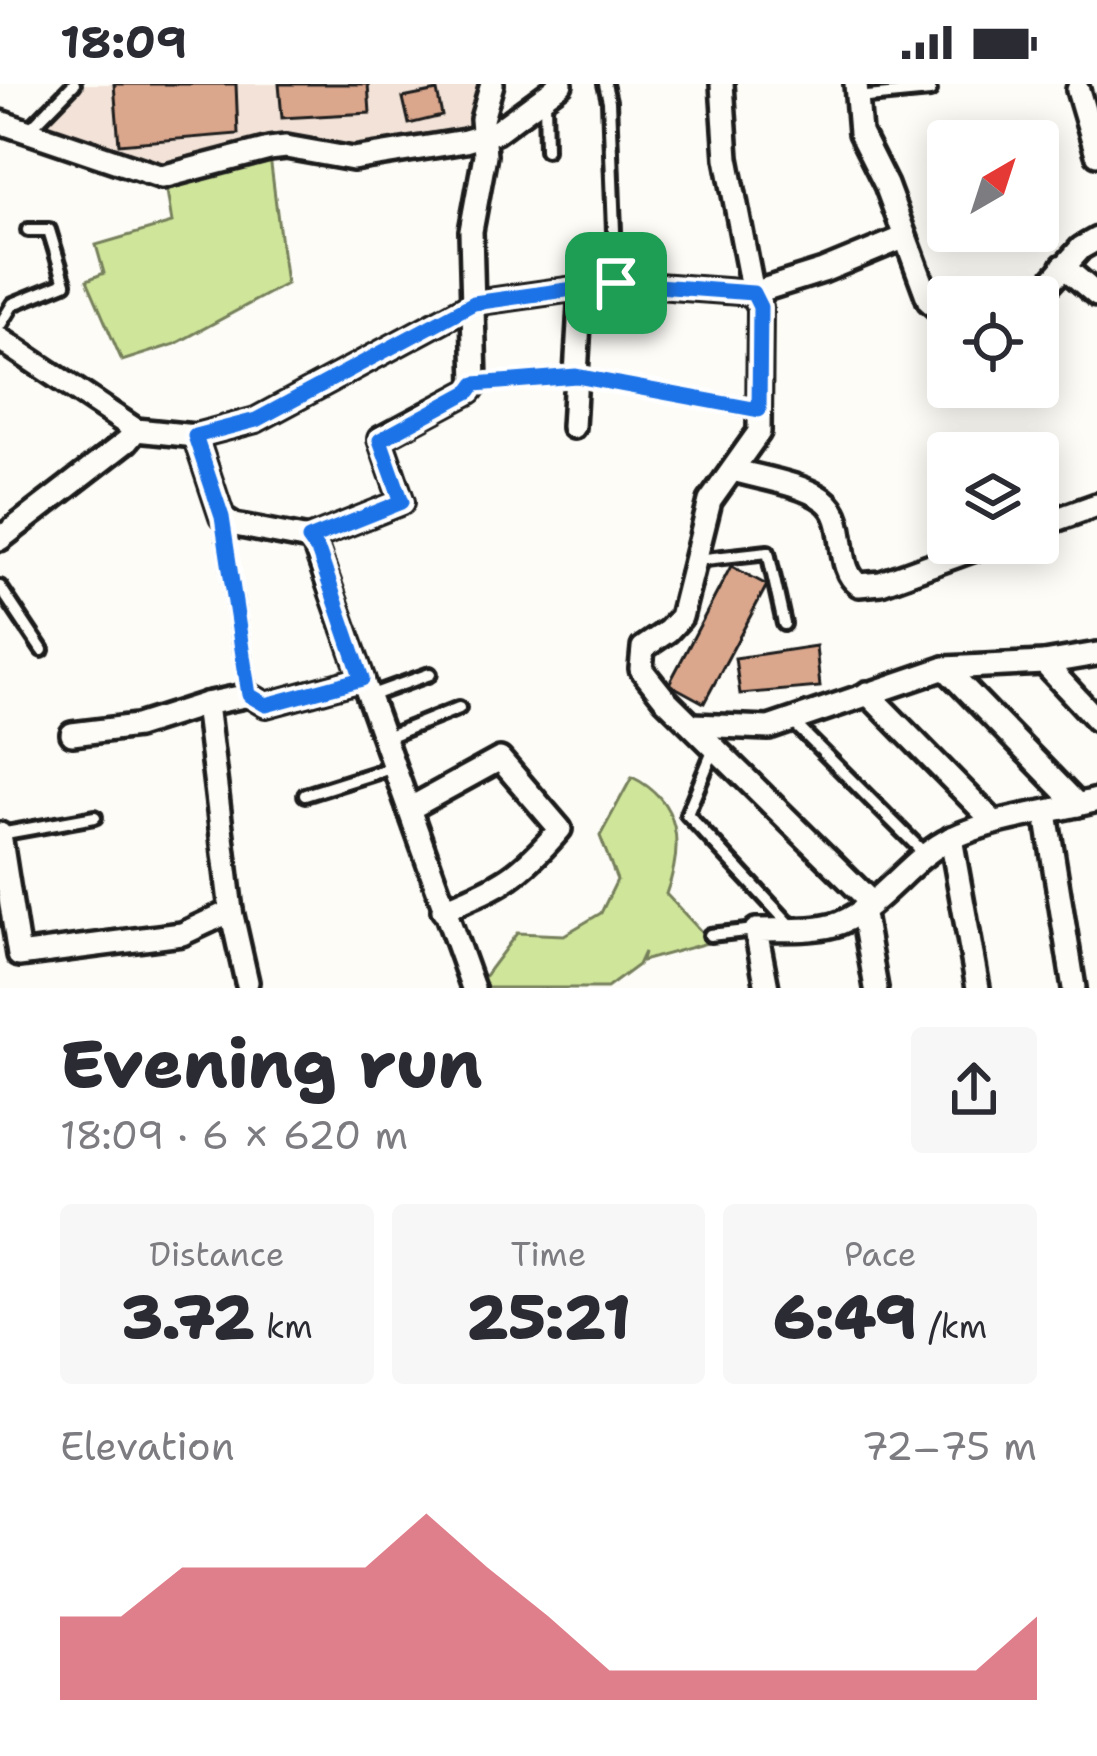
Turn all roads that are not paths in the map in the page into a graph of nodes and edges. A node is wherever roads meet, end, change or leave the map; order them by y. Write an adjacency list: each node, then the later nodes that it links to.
1 (74, 84): 10 (lane)
2 (492, 84): 11 (street)
3 (605, 84): 20 (lane)
4 (721, 84): 22 (street)
5 (553, 90): 11 (street); 13 (lane)
6 (856, 91): 7 (lane); 16 (street)
7 (930, 91)
8 (1078, 91): 14 (street)
9 (0, 122): 10 (street)
10 (27, 133): 11 (street); 12 (street)
11 (482, 136): 25 (street)
12 (0, 138)
13 (546, 150)
14 (1097, 154)
15 (28, 230): 26 (lane)
16 (903, 238): 22 (street); 24 (street)
17 (1097, 239): 18 (street)
18 (1064, 266): 19 (street); 23 (street)
19 (1056, 276)
20 (616, 283): 21 (street); 22 (street)
21 (581, 288): 25 (street); 28 (street)
22 (753, 293): 29 (street)
23 (1097, 295)
24 (927, 296)
25 (474, 303): 32 (street); 38 (street)
26 (0, 325)
27 (0, 339): 31 (street)
28 (576, 376): 29 (lane); 30 (street)
29 (759, 410): 33 (street)
30 (573, 428)
31 (136, 430): 32 (street); 37 (street)
32 (195, 436): 35 (street)
33 (733, 470): 39 (street); 40 (street)
34 (1097, 505): 36 (street)
35 (222, 517): 38 (street); 50 (lane)
36 (1059, 519)
37 (0, 539)
38 (309, 539): 48 (street)
39 (696, 560): 42 (lane); 55 (street)
40 (934, 564)
41 (0, 587): 43 (lane)
42 (784, 624)
43 (42, 650)
44 (1097, 653): 45 (street)
45 (1044, 663): 46 (street); 53 (street)
46 (945, 668): 49 (street); 61 (street)
47 (430, 674): 48 (lane)
48 (365, 687): 50 (street); 57 (street)
49 (867, 693): 54 (street); 65 (street)
50 (249, 695): 51 (street)
51 (206, 704): 56 (street); 70 (street)
52 (458, 708): 57 (lane)
53 (1097, 720)
54 (793, 722): 55 (street); 68 (lane)
55 (693, 725): 58 (street)
56 (72, 734)
57 (383, 738): 59 (street)
58 (715, 746): 69 (street); 72 (lane)
59 (394, 767): 60 (lane); 62 (street)
60 (305, 795)
61 (1088, 803): 63 (street)
62 (409, 809): 71 (street); 71 (street)
63 (1046, 813): 65 (street); 80 (street)
64 (95, 817): 66 (lane)
65 (994, 822): 67 (street)
66 (0, 834): 70 (street)
67 (951, 838): 68 (street); 79 (street)
68 (924, 854): 69 (street)
69 (866, 905): 72 (street); 78 (street)
70 (231, 910): 75 (street)
71 (443, 910): 76 (street)
72 (793, 928): 73 (street)
73 (755, 930): 74 (lane); 77 (street)
74 (710, 935)
75 (248, 982)
76 (473, 988)
77 (767, 988)
78 (876, 988)
79 (978, 988)
80 (1074, 988)

